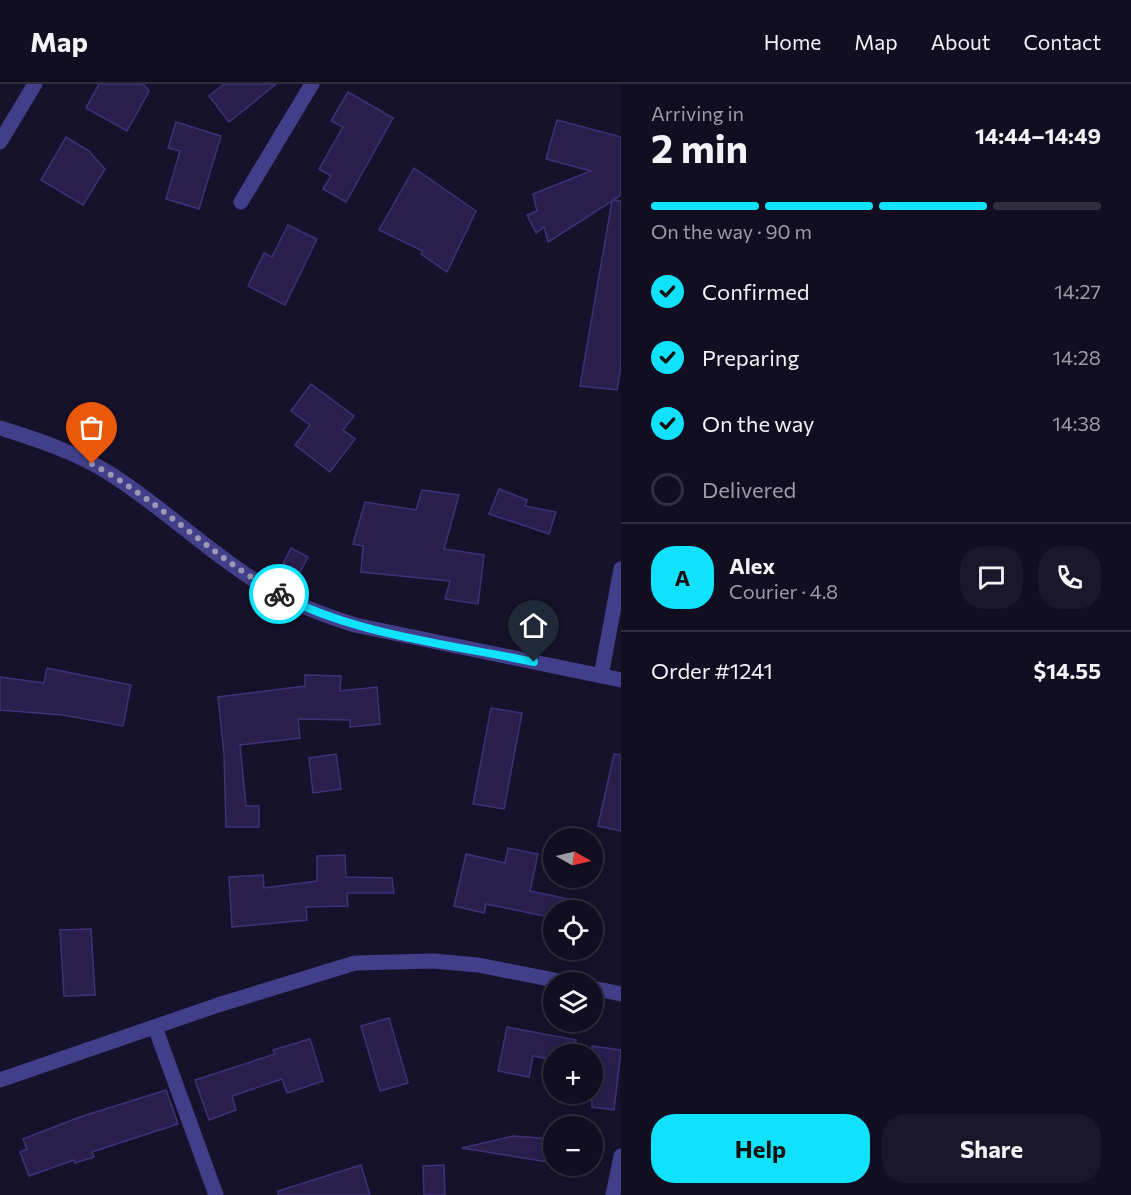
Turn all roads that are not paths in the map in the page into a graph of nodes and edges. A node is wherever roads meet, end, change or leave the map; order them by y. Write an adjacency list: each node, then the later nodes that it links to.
1 (35, 84): 3 (street)
2 (312, 84): 4 (street)
3 (0, 142)
4 (241, 202)
5 (0, 428): 7 (street)
6 (621, 569): 7 (street)
7 (601, 676): 8 (street)
8 (621, 680)
9 (543, 978): 12 (street)
10 (603, 990): 11 (street)
11 (621, 994)
12 (155, 1027): 13 (street); 15 (street)
13 (0, 1080)
14 (621, 1155): 16 (street)
15 (216, 1195)
16 (613, 1195)

